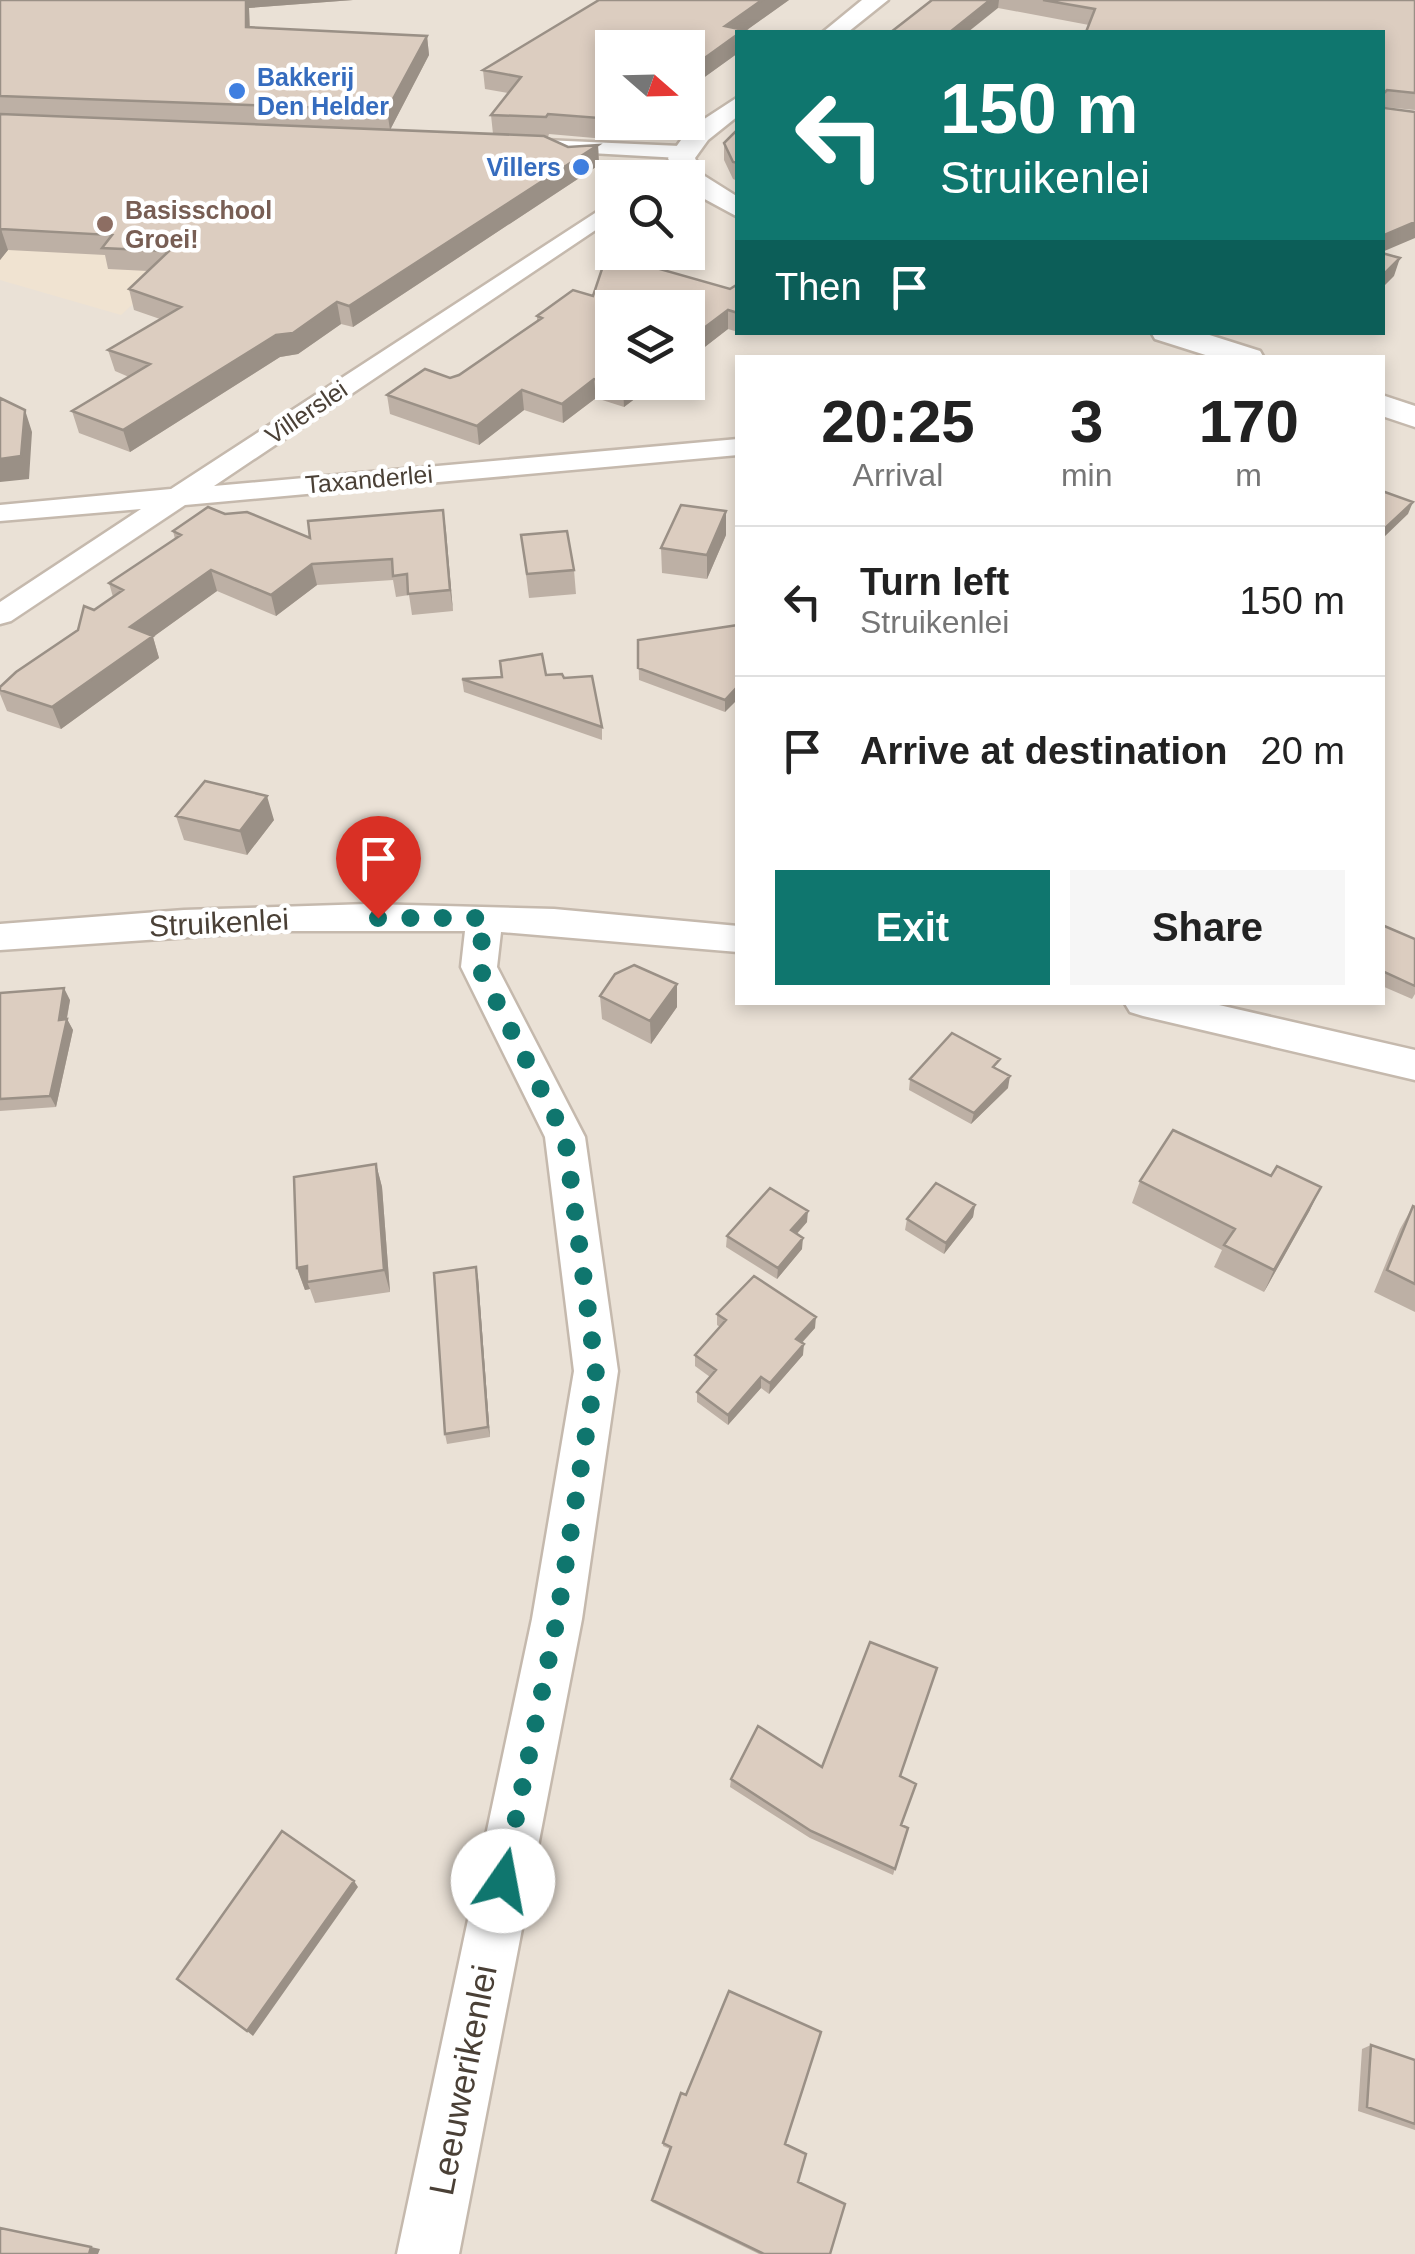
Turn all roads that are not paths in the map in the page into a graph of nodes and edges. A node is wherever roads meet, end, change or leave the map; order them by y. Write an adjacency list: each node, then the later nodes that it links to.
1 (877, 0): 2 (street)
2 (837, 30)
3 (735, 108): 6 (street)
4 (515, 145): 5 (street)
5 (621, 160)
6 (691, 160)
7 (705, 185): 8 (street)
8 (735, 207)
9 (595, 220): 15 (street, Villerslei)
10 (1176, 335): 11 (street)
11 (1239, 355)
12 (1385, 406): 13 (street)
13 (1415, 416)
14 (735, 446): 15 (street, Taxanderlei)
15 (182, 495): 16 (street, Taxanderlei); 17 (street, Villerslei)
16 (0, 514)
17 (0, 615)
18 (484, 918): 19 (street, Struikenlei); 20 (street, Struikenlei); 23 (street, Leeuwerikenlei)
19 (0, 938)
20 (735, 939)
21 (1157, 1005): 22 (street)
22 (1415, 1065)
23 (428, 2254)

